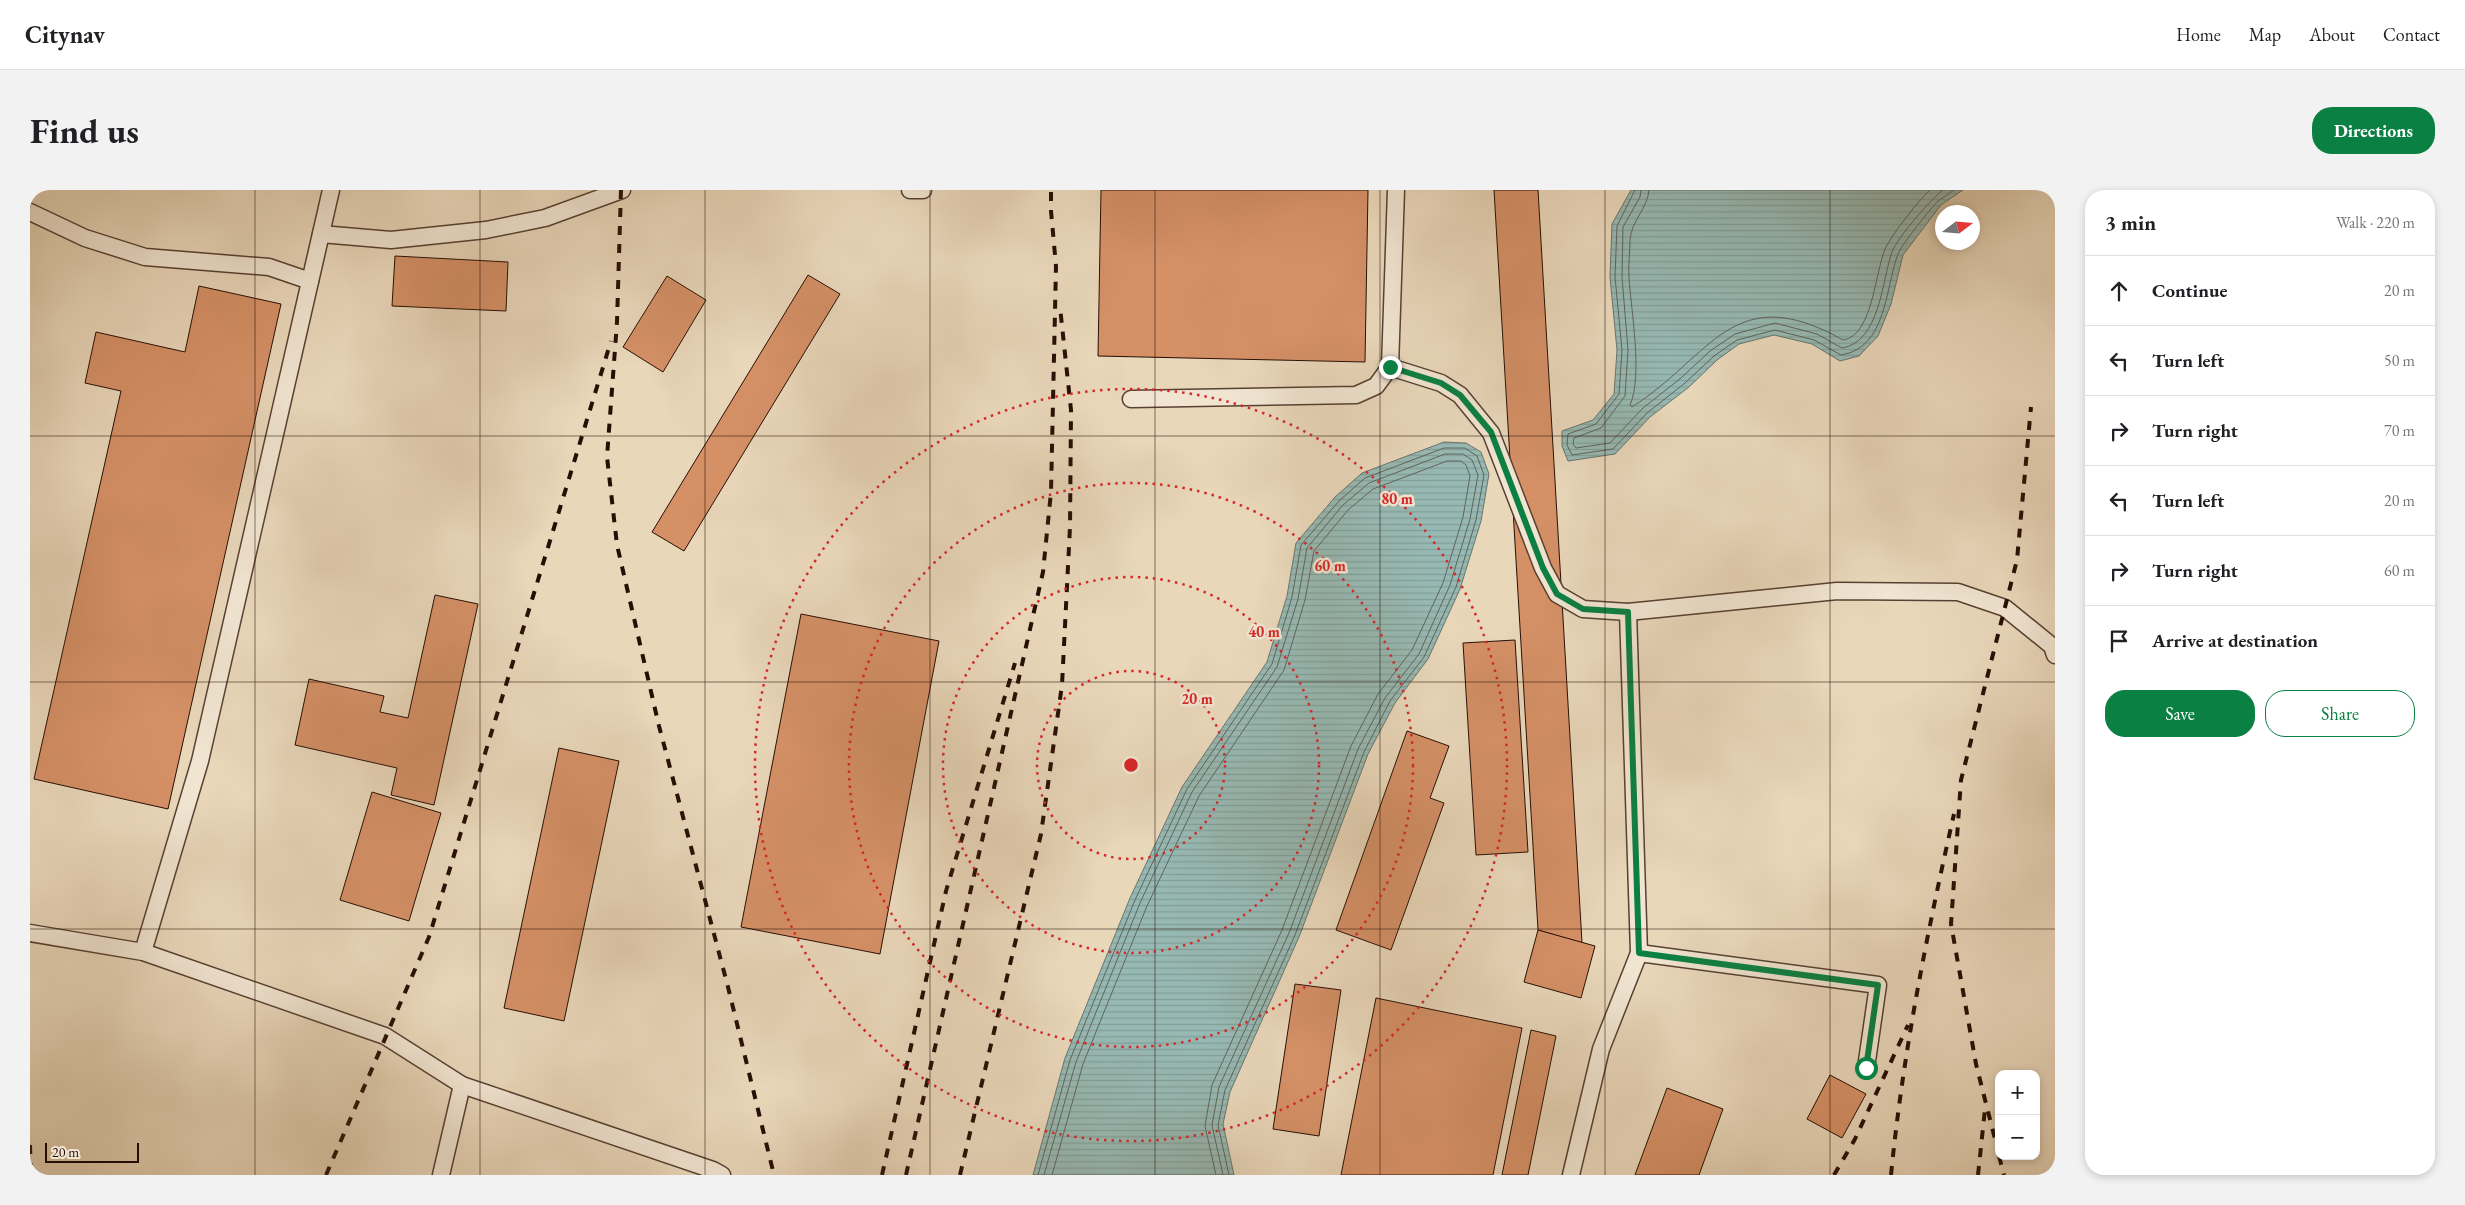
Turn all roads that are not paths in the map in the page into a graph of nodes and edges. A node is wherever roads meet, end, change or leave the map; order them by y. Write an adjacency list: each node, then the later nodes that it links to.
1 (331, 190): 7 (lane)
2 (622, 190): 7 (lane)
3 (910, 190): 4 (lane)
4 (924, 190)
5 (1396, 190): 9 (lane)
6 (30, 212): 8 (lane)
7 (321, 234): 8 (lane)
8 (310, 281): 14 (lane)
9 (1390, 367): 10 (lane); 11 (lane)
10 (1131, 399)
11 (1628, 612): 12 (lane); 15 (lane)
12 (2055, 655)
13 (30, 933): 14 (lane)
14 (143, 952): 17 (lane)
15 (1639, 953): 16 (lane); 20 (lane)
16 (1866, 1068)
17 (462, 1085): 18 (lane); 19 (lane)
18 (441, 1175)
19 (722, 1175)
20 (1571, 1175)

